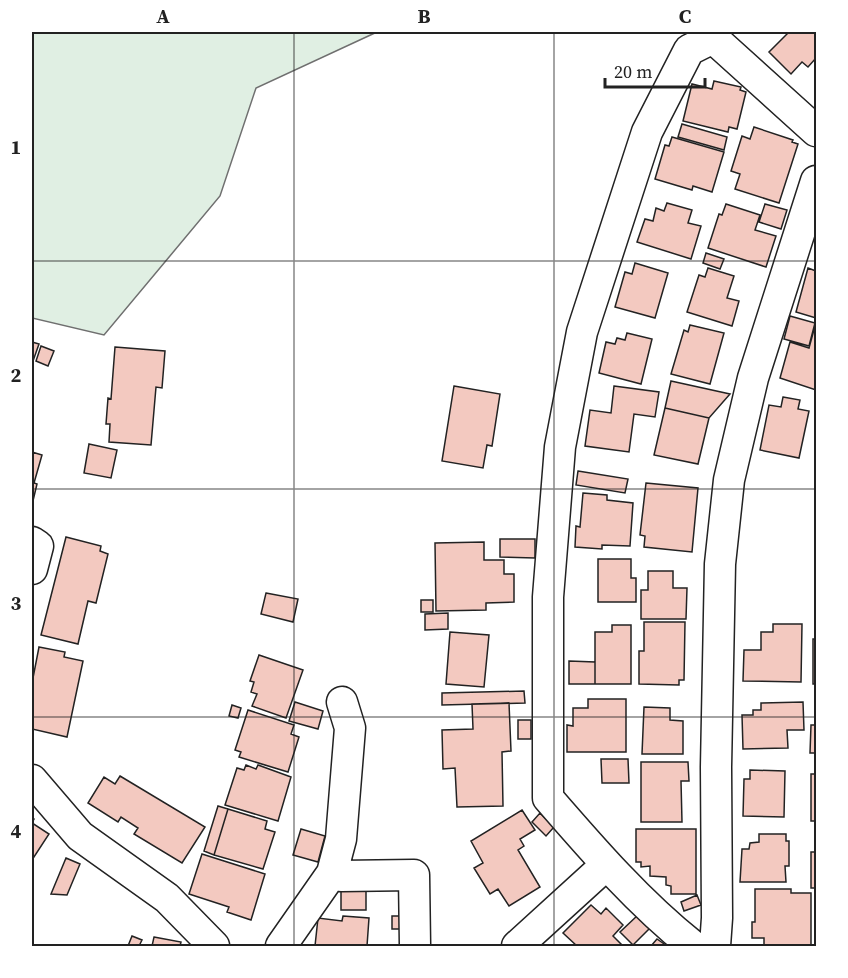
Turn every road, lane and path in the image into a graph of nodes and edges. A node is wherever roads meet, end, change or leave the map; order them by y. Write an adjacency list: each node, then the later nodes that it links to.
1 (816, 130): 7 (street)
2 (816, 181): 14 (street)
3 (32, 542): 4 (street)
4 (32, 568)
5 (342, 702): 8 (street)
6 (32, 780): 9 (street)
7 (606, 864): 12 (street); 13 (street)
8 (332, 873): 10 (street); 11 (street)
9 (214, 946)
10 (281, 946)
11 (415, 946)
12 (517, 946)
13 (693, 946)
14 (715, 946)

